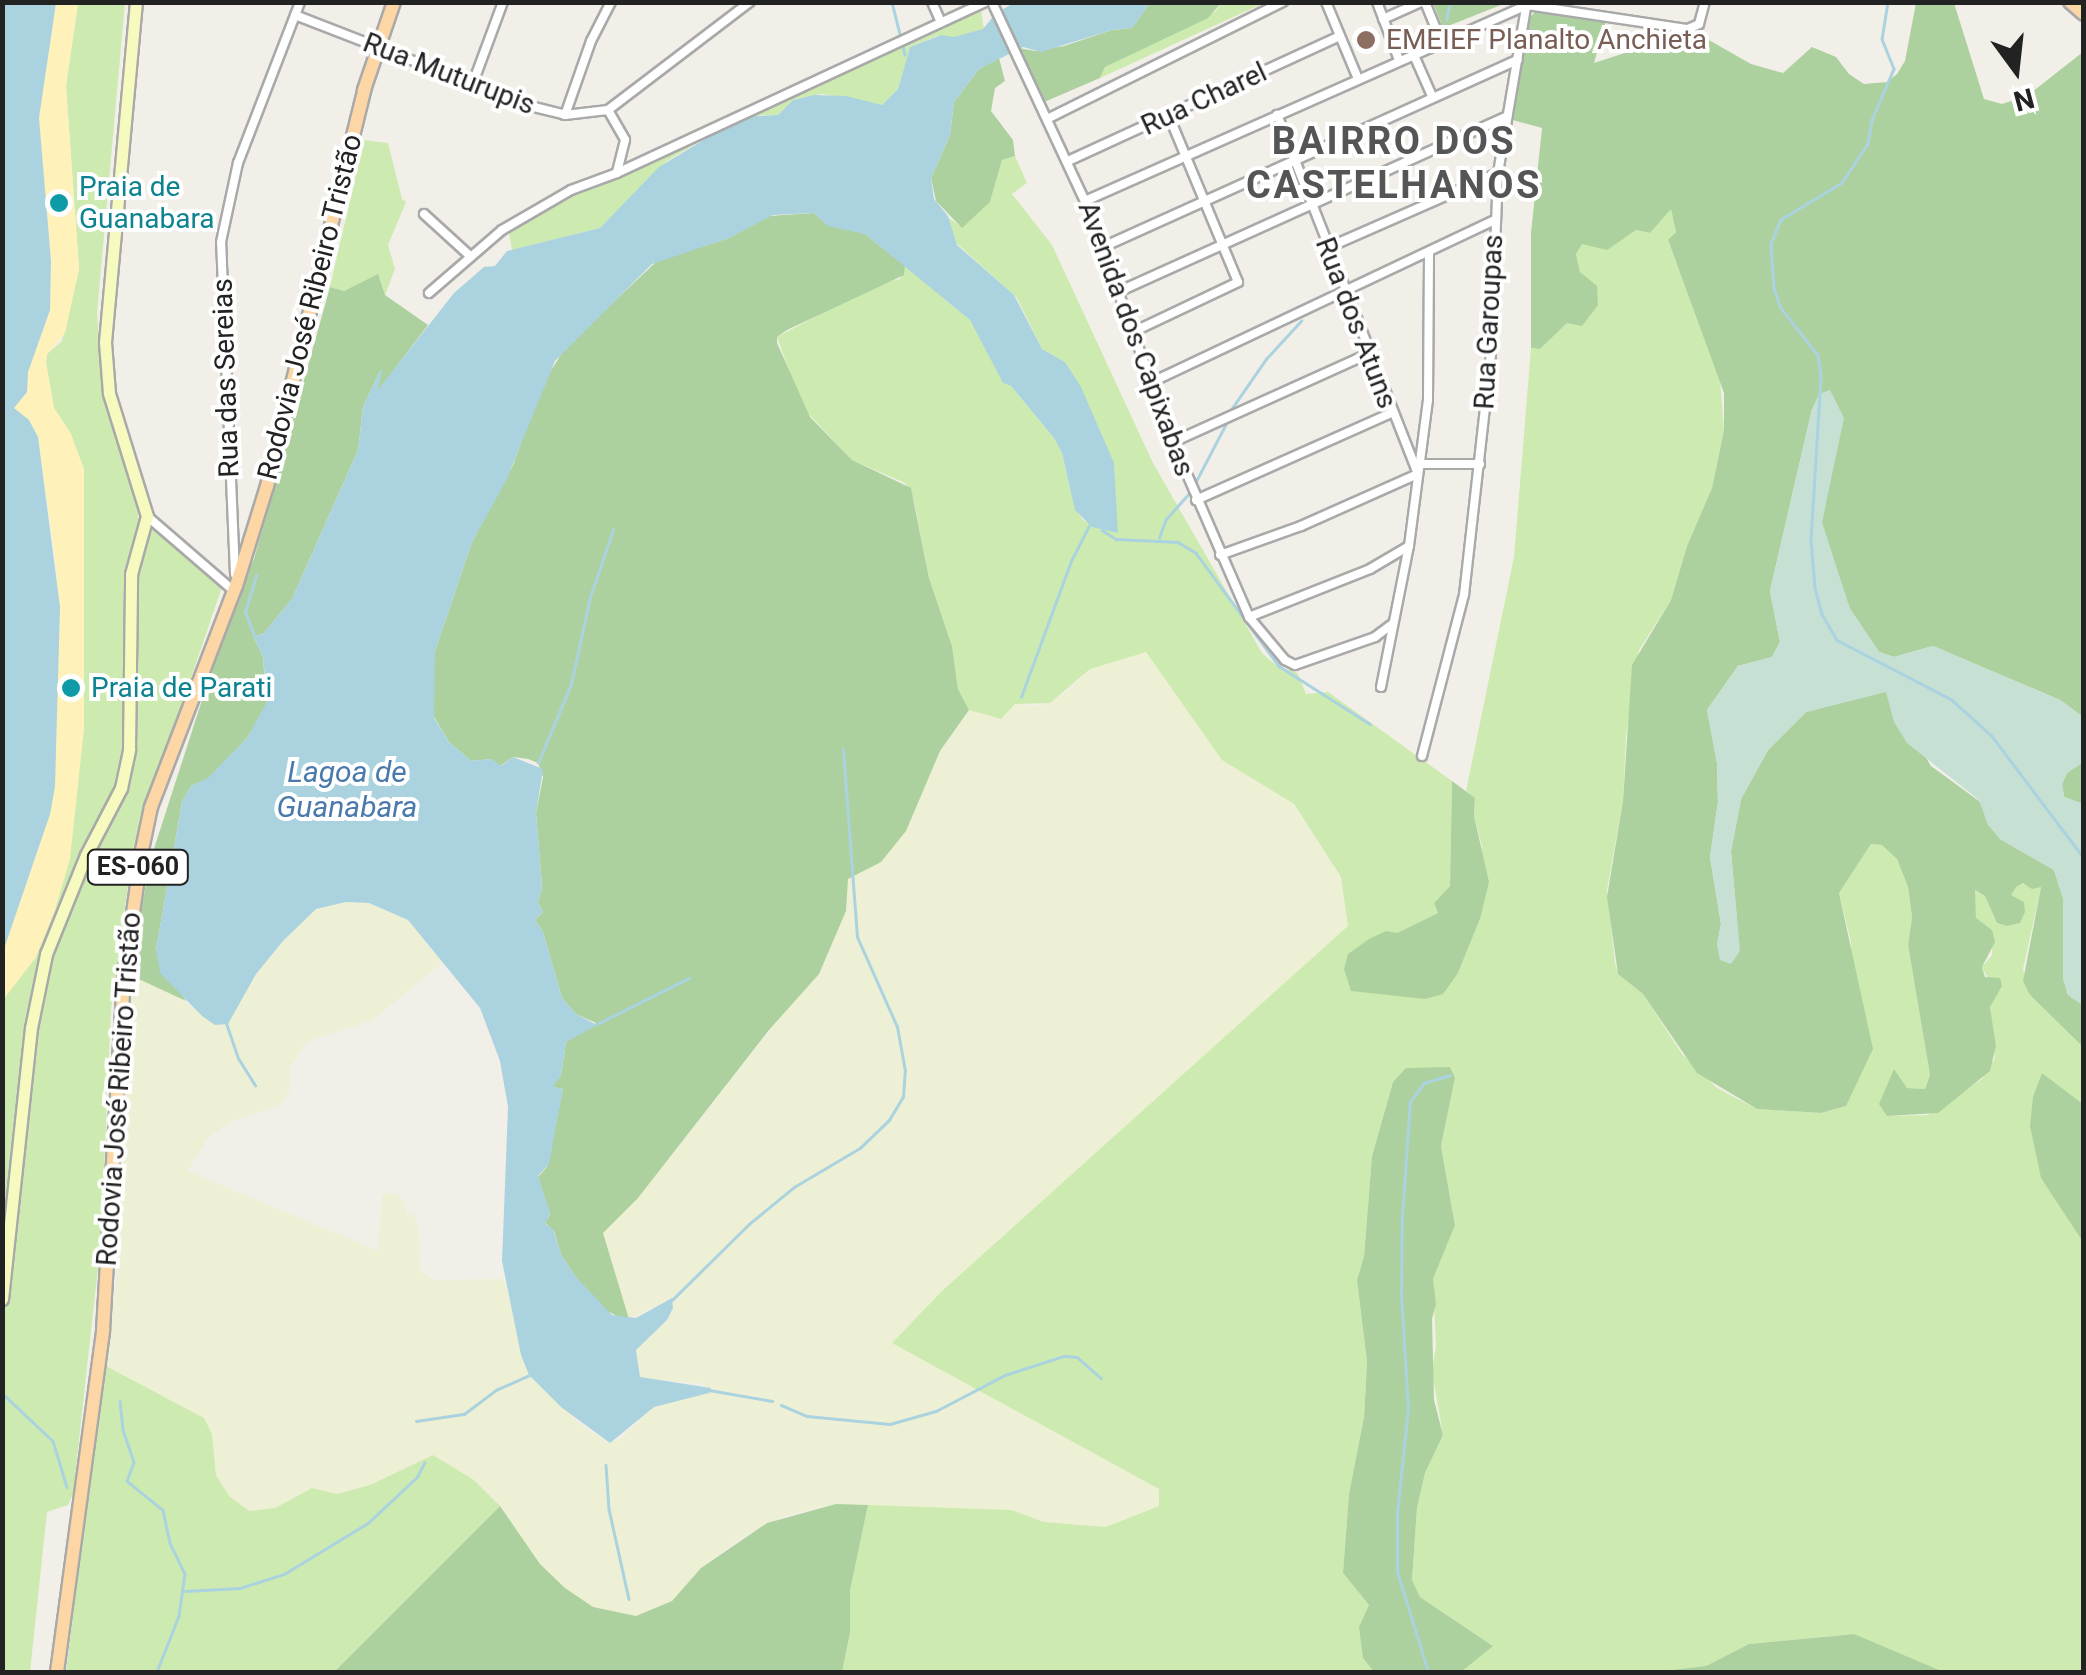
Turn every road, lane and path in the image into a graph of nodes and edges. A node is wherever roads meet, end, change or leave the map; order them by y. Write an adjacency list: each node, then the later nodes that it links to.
1 (136, 2): 61 (street)
2 (300, 2): 17 (street, Rua das Sereias)
3 (394, 2): 22 (main road, Rodovia José Ribeiro Tristão / ES-060)
4 (503, 2): 27 (street)
5 (610, 2): 30 (street)
6 (750, 2): 29 (street)
7 (932, 2): 19 (street)
8 (988, 2): 19 (street); 34 (street, Avenida dos Capixabas)
9 (1283, 2): 34 (street, Rua Charel)
10 (1326, 2): 20 (street)
11 (1377, 2): 18 (street)
12 (1423, 2): 18 (street); 21 (street)
13 (1705, 2): 15 (street)
14 (2070, 2): 16 (main road)
15 (1527, 4): 21 (street); 25 (street, Rua Garoupas)
16 (2084, 14)
17 (295, 15): 22 (street, Rua Muturupis); 64 (street, Rua das Sereias)
18 (1384, 20): 24 (street)
19 (941, 22): 39 (street)
20 (1340, 36): 26 (street); 32 (street, Rua Charel)
21 (1441, 41): 23 (street)
22 (376, 46): 27 (street, Rua Muturupis); 64 (main road, Rodovia José Ribeiro Tristão / ES-060)
23 (1413, 53): 24 (street); 28 (street)
24 (1399, 60): 26 (street)
25 (1518, 60): 28 (street); 33 (street, Rua Garoupas)
26 (1358, 78): 31 (street)
27 (473, 83): 30 (street, Rua Muturupis)
28 (1432, 96): 37 (street)
29 (608, 110): 30 (street, Rua Muturupis); 39 (street)
30 (564, 115)
31 (1277, 115): 35 (street); 37 (street, Rua dos Atuns)
32 (1169, 116): 35 (street); 36 (street, Rua Charel)
33 (1507, 116): 38 (street, Rua Garoupas); 42 (street)
34 (1049, 118): 36 (street, Avenida dos Capixabas)
35 (1186, 156): 40 (street); 41 (street)
36 (1068, 160): 41 (street, Avenida dos Capixabas)
37 (1293, 160): 40 (street); 42 (street, Rua dos Atuns)
38 (1498, 173): 44 (street, Rua Garoupas); 47 (street)
39 (617, 174): 49 (street)
40 (1205, 200): 45 (street); 46 (street)
41 (1086, 202): 46 (street, Avenida dos Capixabas)
42 (1310, 205): 45 (street); 47 (street, Rua dos Atuns)
43 (424, 214): 49 (street)
44 (1493, 221): 48 (street); 58 (street, Rua Garoupas)
45 (1224, 244): 50 (street); 53 (street)
46 (1103, 247): 50 (street, Avenida dos Capixabas)
47 (1328, 248): 52 (street, Rua dos Atuns)
48 (1429, 252): 52 (street); 59 (street)
49 (470, 256): 51 (street)
50 (1120, 291): 53 (street, Avenida dos Capixabas)
51 (429, 293)
52 (1344, 294): 54 (street, Rua dos Atuns); 55 (street)
53 (1134, 331): 55 (street, Avenida dos Capixabas)
54 (1368, 354): 56 (street, Rua dos Atuns); 57 (street)
55 (1152, 382): 57 (street, Avenida dos Capixabas)
56 (1391, 414): 59 (street, Rua dos Atuns); 60 (street)
57 (1172, 442): 60 (street, Avenida dos Capixabas)
58 (1480, 464): 59 (street); 68 (street, Rua Garoupas)
59 (1419, 469): 62 (street); 63 (street)
60 (1196, 500): 63 (street, Avenida dos Capixabas)
61 (147, 516): 64 (street); 69 (street)
62 (1410, 546): 65 (street); 66 (street)
63 (1220, 555): 65 (street, Avenida dos Capixabas)
64 (235, 588): 70 (main road, Rodovia José Ribeiro Tristão / ES-060)
65 (1249, 616): 66 (street, Avenida dos Capixabas)
66 (1392, 624): 67 (street)
67 (1381, 687)
68 (1422, 756)
69 (2, 1299)
70 (57, 1672)

